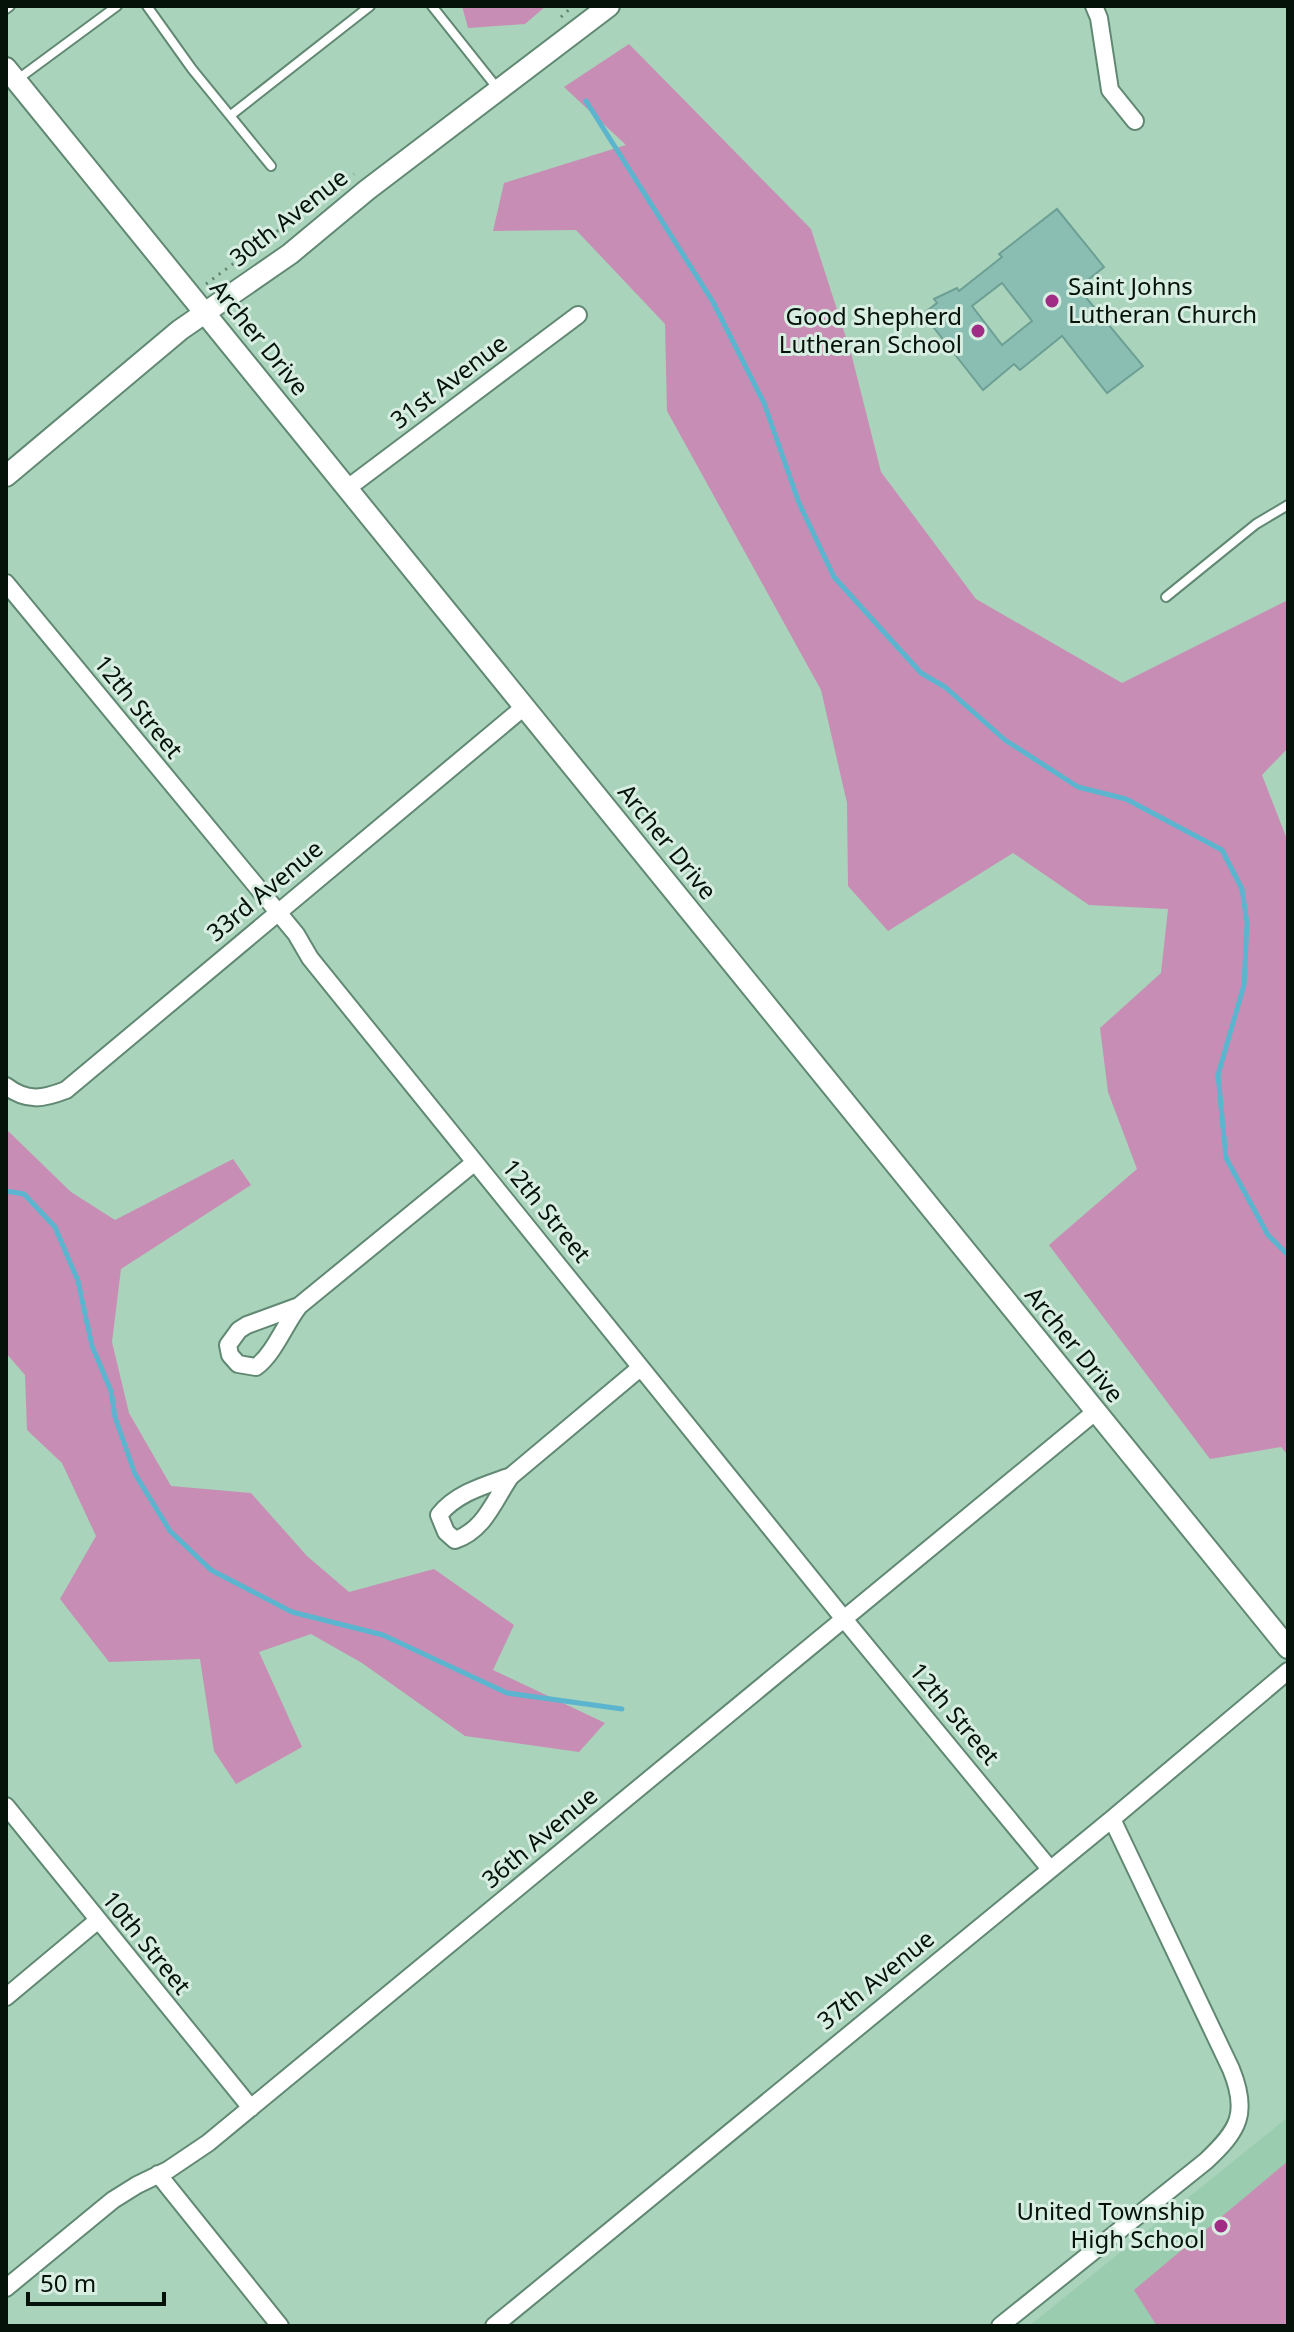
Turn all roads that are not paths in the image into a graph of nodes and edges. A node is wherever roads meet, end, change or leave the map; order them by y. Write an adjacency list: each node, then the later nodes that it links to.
1 (117, 6): 7 (lane)
2 (147, 6): 9 (lane)
3 (370, 6): 9 (lane)
4 (432, 6): 8 (lane)
5 (609, 6): 8 (street, 30th Avenue)
6 (1094, 6): 10 (street)
7 (12, 74): 12 (street, Archer Drive)
8 (498, 89): 12 (street, 30th Avenue)
9 (231, 115): 11 (lane)
10 (1135, 121)
11 (271, 166)
12 (205, 313): 14 (street, 30th Avenue); 15 (street, Archer Drive)
13 (578, 315): 15 (street, 31st Avenue)
14 (6, 476)
15 (349, 487): 19 (street, Archer Drive)
16 (1288, 505): 18 (lane)
17 (6, 583): 20 (street, 12th Street)
18 (1166, 597)
19 (524, 707): 20 (street, 33rd Avenue); 25 (street, Archer Drive)
20 (277, 912): 21 (street, 33rd Avenue); 22 (street, 12th Street)
21 (6, 1086)
22 (475, 1162): 23 (street); 24 (street, 12th Street)
23 (299, 1306)
24 (640, 1368): 26 (street); 27 (street, 12th Street)
25 (1095, 1412): 27 (street, 36th Avenue); 28 (street, Archer Drive)
26 (511, 1476): 26 (street)
27 (844, 1619): 32 (street, 12th Street); 35 (street, 36th Avenue)
28 (1288, 1648)
29 (1288, 1671): 31 (street, 37th Avenue)
30 (6, 1806): 33 (street, 10th Street)
31 (1112, 1819): 32 (street, 37th Avenue); 40 (street)
32 (1050, 1869): 39 (street, 37th Avenue)
33 (97, 1921): 34 (street); 35 (street, 10th Street)
34 (6, 1997)
35 (251, 2108): 36 (street, 36th Avenue)
36 (158, 2174): 37 (street, 36th Avenue); 38 (street)
37 (6, 2288)
38 (280, 2326)
39 (494, 2326)
40 (1000, 2326)

